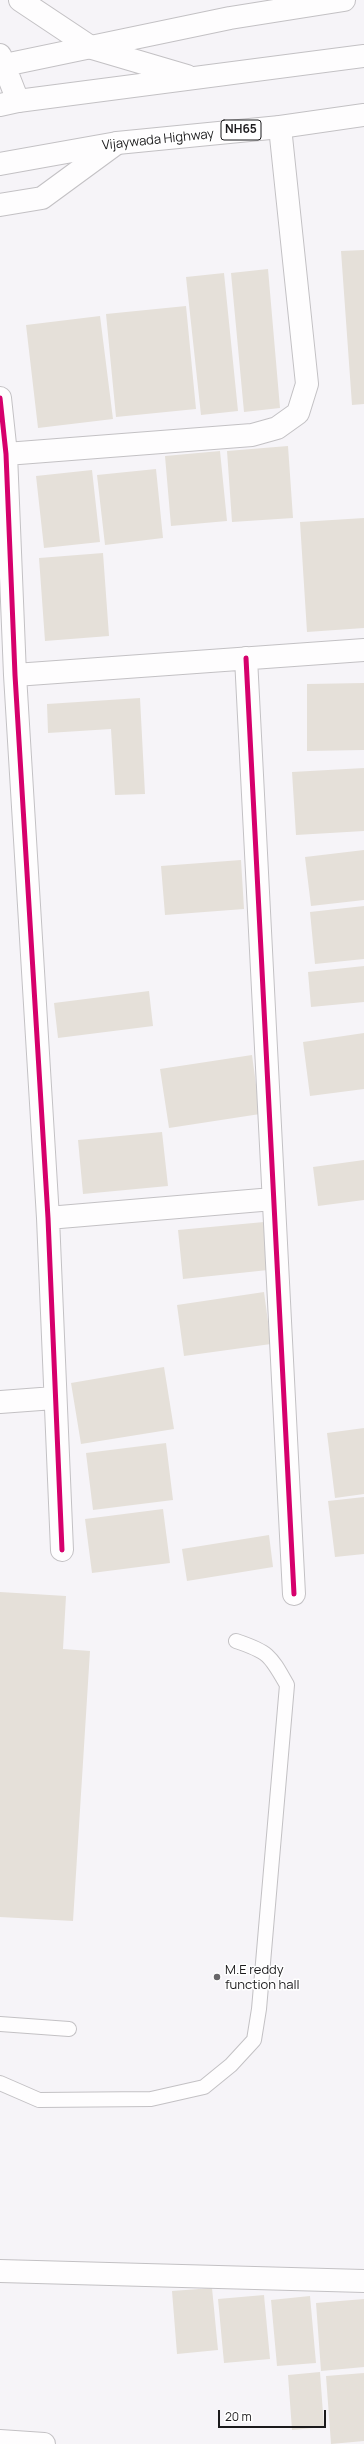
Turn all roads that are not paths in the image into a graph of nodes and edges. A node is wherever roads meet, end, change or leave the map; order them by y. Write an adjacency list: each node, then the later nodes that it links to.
1 (20, 0): 3 (main road)
2 (344, 0): 3 (main road)
3 (92, 48): 5 (main road); 6 (main road)
4 (364, 56): 6 (main road)
5 (1, 62): 7 (main road)
6 (196, 79): 7 (main road)
7 (9, 103)
8 (364, 115): 9 (main road, Vijaywada Highway / NH65)
9 (280, 126): 10 (main road, Vijaywada Highway / NH65); 14 (main road)
10 (117, 143): 11 (main road, Vijaywada Highway / NH65); 12 (main road)
11 (0, 164)
12 (0, 205)
13 (0, 398): 14 (main road)
14 (6, 454): 17 (main road)
15 (364, 650): 16 (main road)
16 (246, 658): 17 (main road); 18 (main road)
17 (15, 675): 19 (main road)
18 (273, 1199): 19 (main road); 23 (main road)
19 (48, 1218): 20 (main road)
20 (54, 1398): 21 (main road); 22 (main road)
21 (0, 1402)
22 (62, 1550)
23 (294, 1594)
24 (236, 1641): 27 (lane)
25 (0, 2024): 26 (lane)
26 (69, 2029)
27 (0, 2083)
28 (0, 2271): 29 (main road)
29 (364, 2281)
30 (0, 2441): 31 (main road)
31 (44, 2444)

